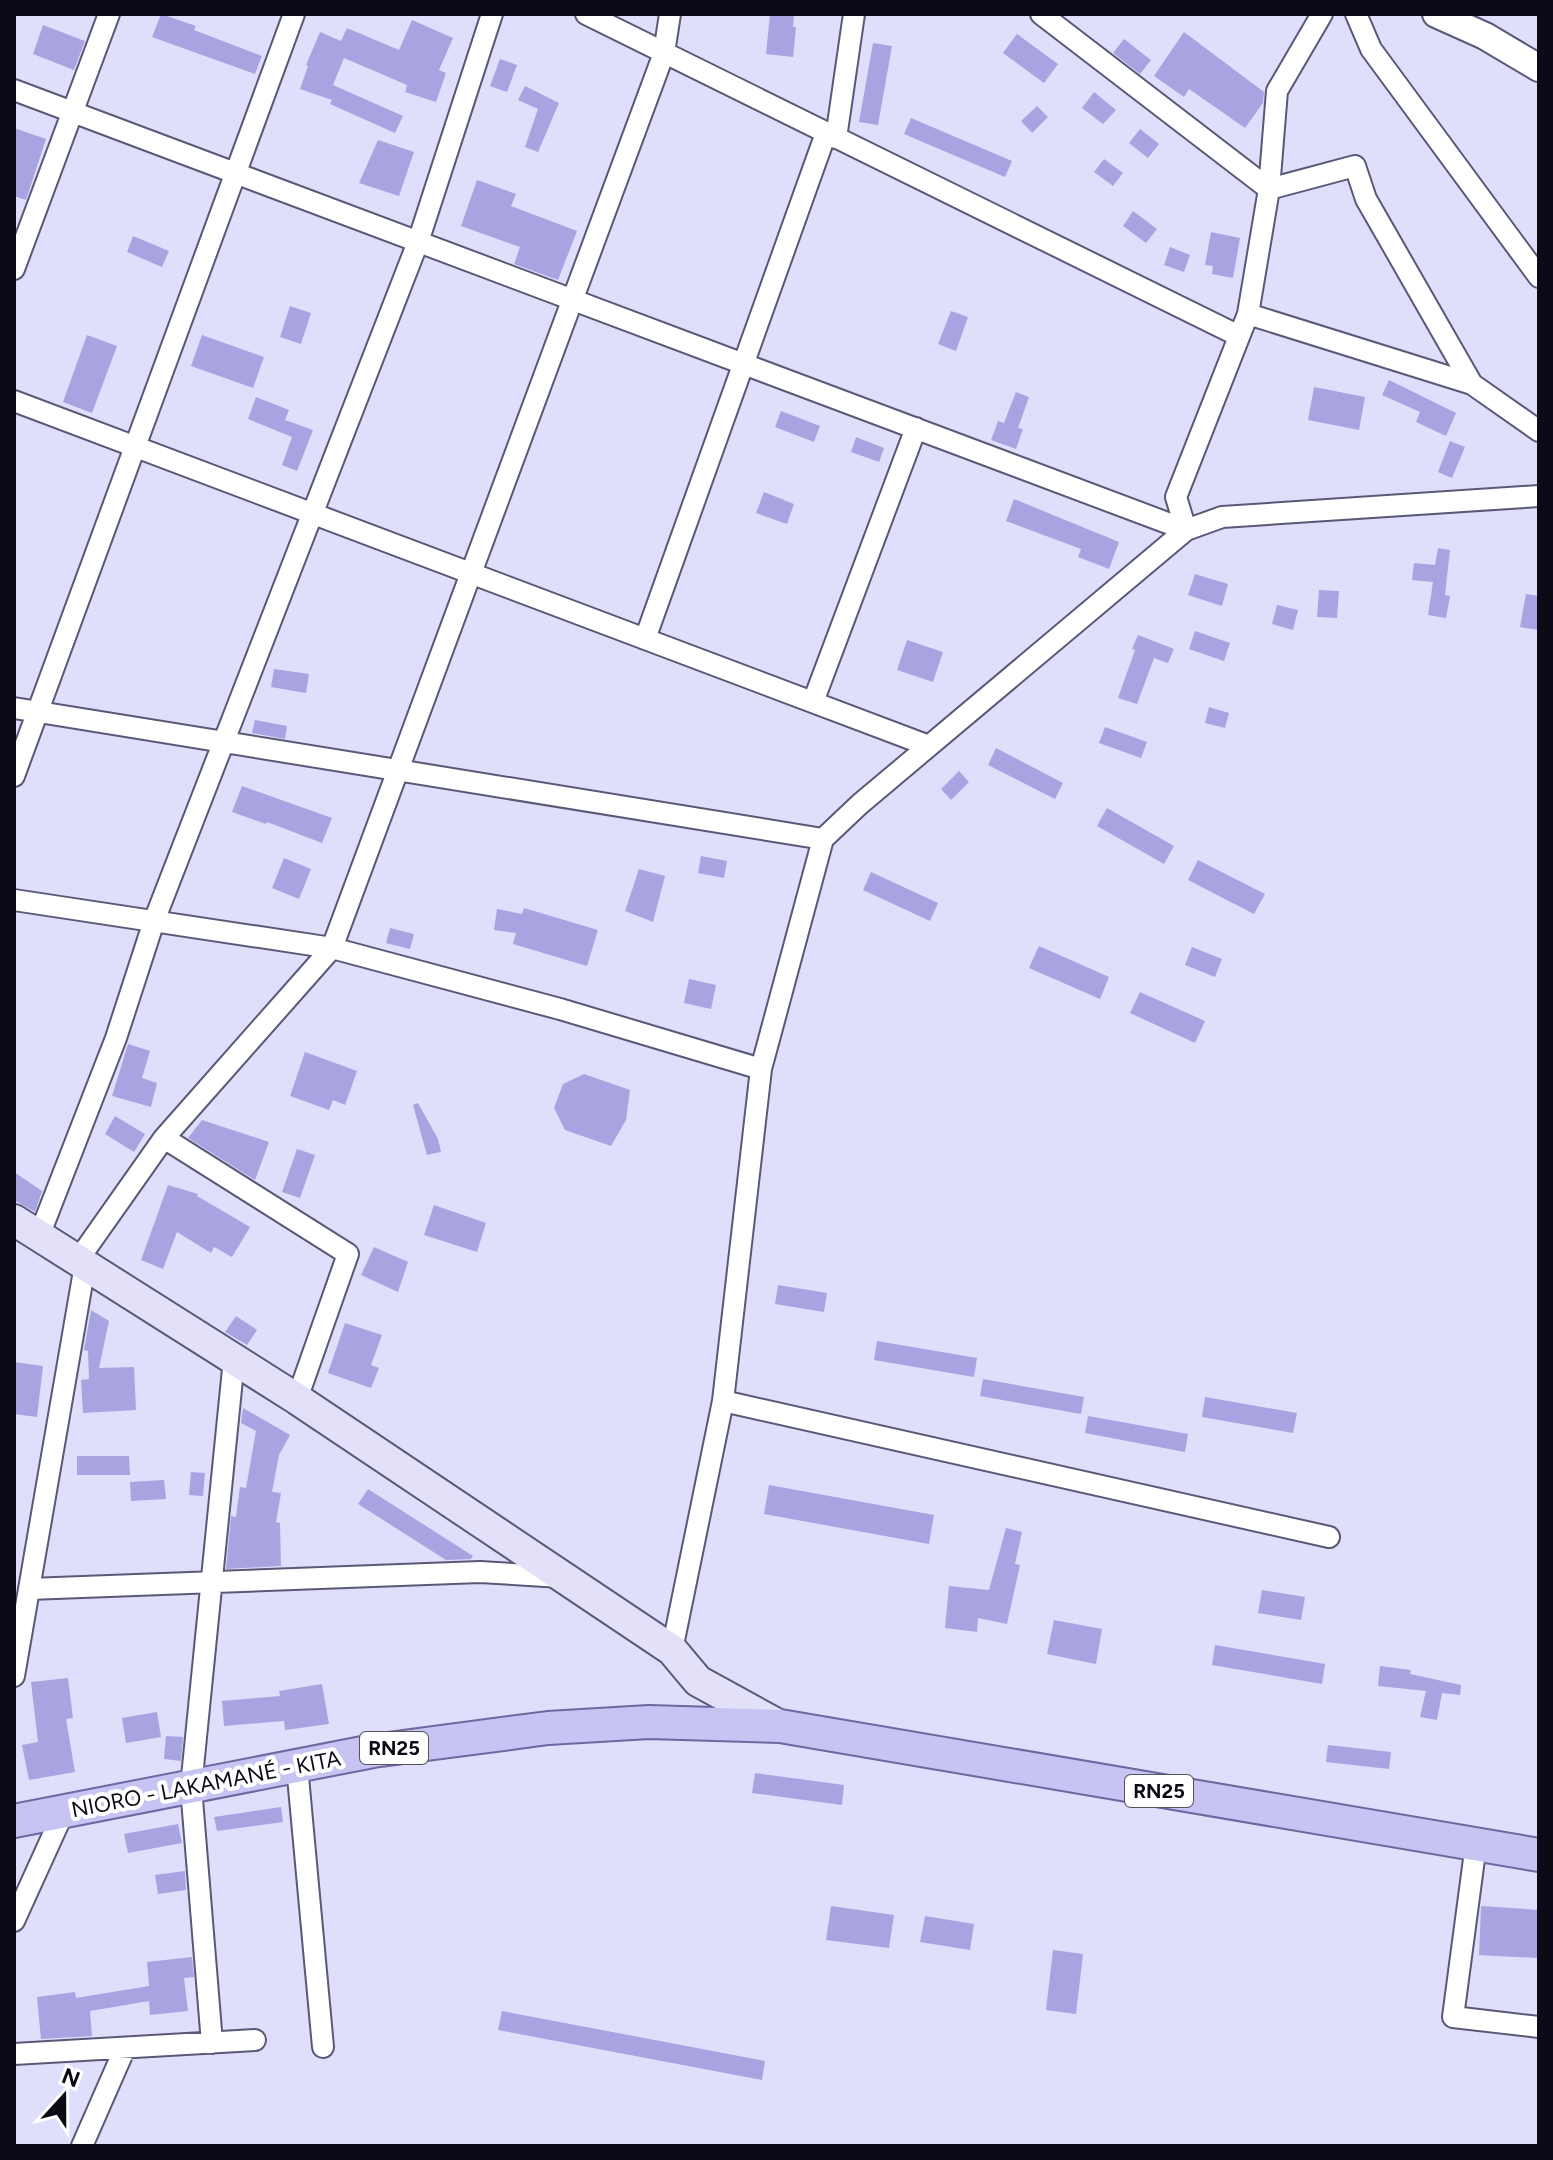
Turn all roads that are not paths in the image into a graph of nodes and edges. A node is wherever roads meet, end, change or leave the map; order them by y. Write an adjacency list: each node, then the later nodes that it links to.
1 (109, 14): 14 (street)
2 (294, 14): 16 (street)
3 (492, 14): 18 (street)
4 (586, 14): 11 (street)
5 (670, 14): 11 (street)
6 (854, 14): 15 (street)
7 (1041, 14): 17 (street)
8 (1322, 14): 17 (street)
9 (1356, 14): 20 (street)
10 (1436, 14): 12 (street)
11 (664, 53): 15 (street); 21 (street)
12 (1536, 60)
13 (14, 90): 14 (street)
14 (72, 112): 16 (street); 19 (street)
15 (831, 135): 23 (street); 24 (street)
16 (235, 173): 18 (street); 29 (street)
17 (1269, 189): 22 (street); 25 (street)
18 (418, 242): 21 (street); 31 (street)
19 (14, 269)
20 (1539, 277)
21 (573, 299): 24 (street); 33 (street)
22 (1248, 314): 23 (street); 25 (street)
23 (1239, 336): 32 (street)
24 (744, 364): 27 (street); 34 (street)
25 (1472, 384): 28 (street)
26 (14, 401): 29 (street)
27 (916, 428): 32 (street); 35 (street)
28 (1539, 431)
29 (135, 447): 31 (street); 37 (street)
30 (1539, 496): 32 (street)
31 (312, 514): 33 (street); 38 (street)
32 (1186, 530): 39 (street)
33 (471, 573): 34 (street); 40 (street)
34 (645, 639): 35 (street)
35 (813, 702): 39 (street)
36 (14, 708): 37 (street)
37 (38, 712): 38 (street); 41 (street)
38 (223, 743): 40 (street); 44 (street)
39 (929, 746): 42 (street)
40 (397, 772): 42 (street); 45 (street)
41 (14, 776)
42 (823, 839): 46 (street)
43 (14, 900): 44 (street)
44 (154, 921): 45 (street); 49 (street)
45 (332, 948): 46 (street); 47 (street)
46 (761, 1069): 53 (street)
47 (164, 1138): 50 (street); 52 (street)
48 (14, 1220): 49 (main road)
49 (39, 1236): 50 (main road)
50 (82, 1263): 51 (main road); 57 (street)
51 (234, 1359): 52 (main road); 56 (street)
52 (297, 1399): 55 (main road)
53 (723, 1401): 54 (street); 58 (street)
54 (1329, 1537)
55 (561, 1577): 56 (street); 58 (main road)
56 (211, 1582): 57 (street); 62 (street)
57 (29, 1589): 59 (street)
58 (672, 1650): 60 (main road)
59 (14, 1676)
60 (780, 1726): 61 (main road, NIORO - LAKAMANÉ - KITA / RN25); 65 (main road, RN25)
61 (297, 1766): 62 (main road, NIORO - LAKAMANÉ - KITA / RN25); 71 (street)
62 (191, 1787): 63 (main road, NIORO - LAKAMANÉ - KITA / RN25); 70 (street)
63 (64, 1811): 64 (main road, NIORO - LAKAMANÉ - KITA / RN25); 67 (street)
64 (14, 1821)
65 (1476, 1844): 66 (main road, RN25); 68 (street)
66 (1539, 1855)
67 (14, 1921)
68 (1539, 2027)
69 (255, 2040): 70 (street)
70 (212, 2043): 72 (street)
71 (323, 2047)
72 (125, 2048): 73 (street); 74 (street)
73 (14, 2054)
74 (82, 2146)

